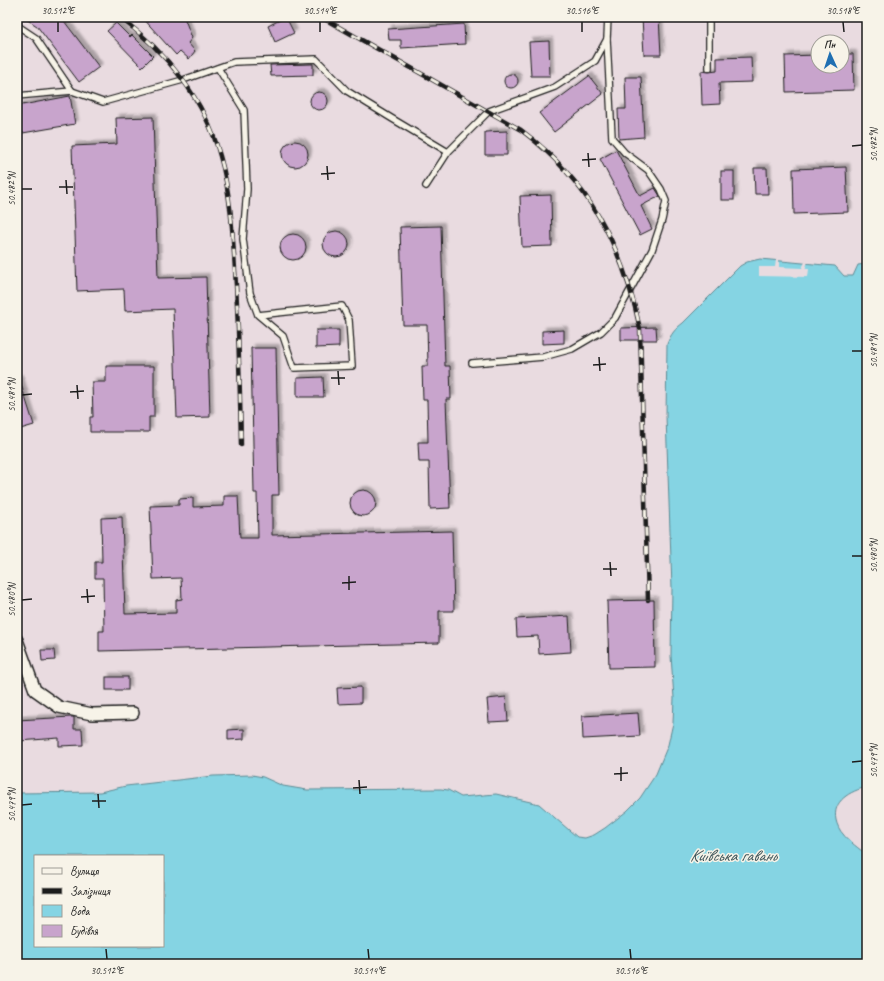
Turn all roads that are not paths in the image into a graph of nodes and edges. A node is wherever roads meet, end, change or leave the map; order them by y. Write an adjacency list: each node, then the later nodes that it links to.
1 (608, 17): 4 (lane)
2 (709, 17): 6 (lane)
3 (18, 26): 7 (lane)
4 (607, 39): 9 (lane); 12 (lane)
5 (218, 68): 7 (lane); 9 (lane); 11 (lane)
6 (709, 68)
7 (72, 91): 8 (lane)
8 (17, 96)
9 (448, 152): 10 (lane)
10 (426, 186)
11 (258, 315): 11 (lane)
12 (472, 363)
13 (17, 640): 14 (street)
14 (133, 713)

